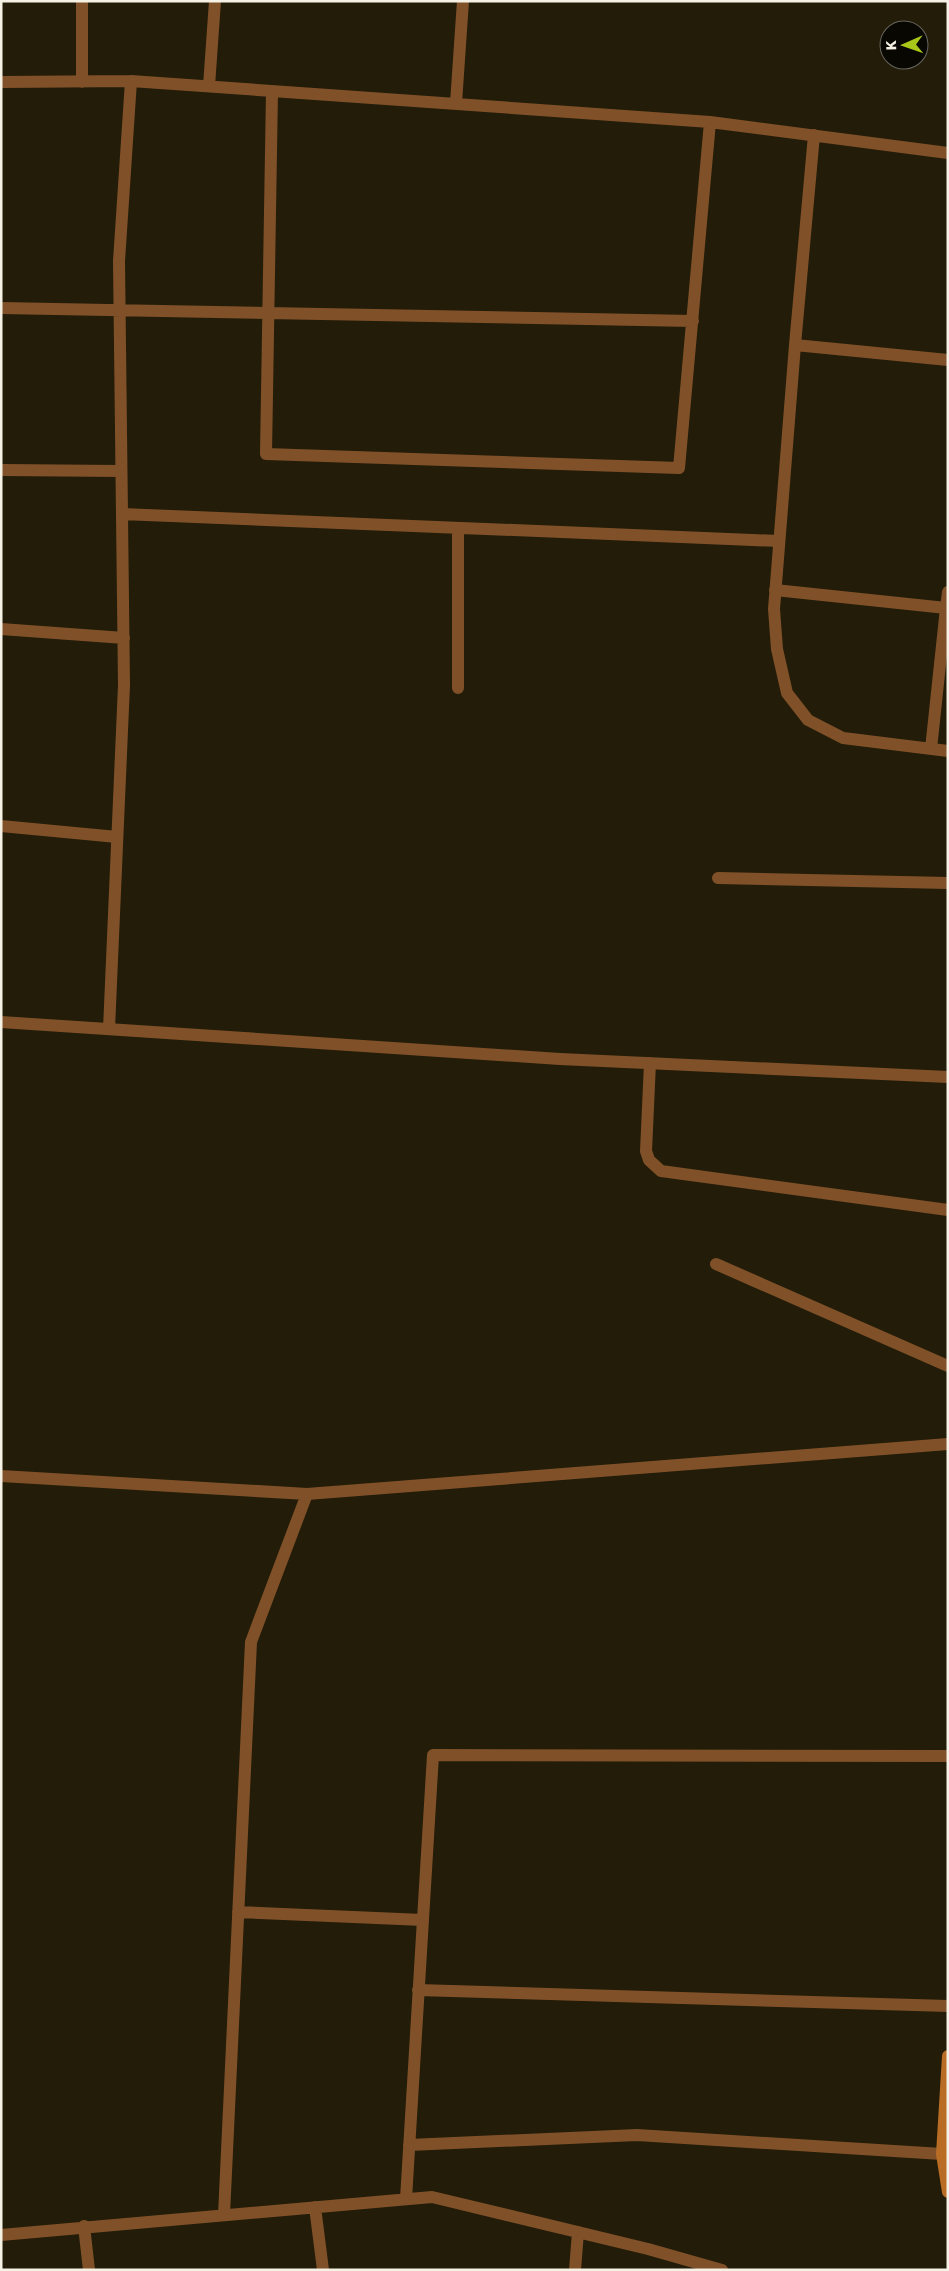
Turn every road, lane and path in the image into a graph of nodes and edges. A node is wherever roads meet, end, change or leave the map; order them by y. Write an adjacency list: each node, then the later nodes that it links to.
1 (82, 1): 6 (street)
2 (215, 1): 7 (street)
3 (463, 1): 9 (street)
4 (131, 81): 6 (street); 7 (street); 14 (street)
5 (1, 82): 6 (street)
6 (82, 82)
7 (209, 86): 8 (street)
8 (272, 91): 9 (street); 15 (street)
9 (456, 103): 10 (street)
10 (710, 122): 11 (street); 16 (street)
11 (814, 135): 12 (street); 17 (street)
12 (948, 153)
13 (1, 308): 14 (street)
14 (119, 310): 15 (street); 20 (street)
15 (267, 313): 16 (street); 16 (street)
16 (693, 321)
17 (795, 345): 18 (street); 23 (street)
18 (948, 360)
19 (1, 470): 20 (street)
20 (121, 471): 21 (street)
21 (122, 514): 22 (street); 28 (street)
22 (458, 529): 23 (street); 29 (street)
23 (779, 541): 24 (street)
24 (775, 590): 26 (street); 30 (street)
25 (948, 592): 26 (street)
26 (946, 608): 30 (street)
27 (1, 629): 28 (street)
28 (124, 638): 33 (street)
29 (458, 688)
30 (931, 749): 31 (street)
31 (948, 751)
32 (1, 826): 33 (street)
33 (117, 837): 37 (street)
34 (718, 878): 35 (street)
35 (948, 883)
36 (1, 1022): 37 (street)
37 (108, 1029): 38 (street)
38 (650, 1063): 39 (street); 40 (street)
39 (948, 1077)
40 (948, 1210)
41 (716, 1264): 42 (street)
42 (948, 1366)
43 (948, 1444): 45 (street)
44 (1, 1476): 45 (street)
45 (307, 1494): 47 (street)
46 (948, 1756): 48 (street)
47 (238, 1912): 48 (street); 57 (street)
48 (423, 1920): 49 (street)
49 (418, 1990): 50 (street); 52 (street)
50 (948, 2006)
51 (948, 2056): 53 (street)
52 (409, 2145): 53 (street); 55 (street)
53 (942, 2154): 54 (street)
54 (948, 2192)
55 (406, 2199): 56 (street); 59 (street)
56 (315, 2207): 57 (street); 62 (street)
57 (224, 2215): 58 (street)
58 (84, 2226): 60 (street); 61 (street)
59 (578, 2232): 63 (street); 64 (street)
60 (1, 2235)
61 (89, 2270)
62 (323, 2270)
63 (575, 2270)
64 (722, 2270)

